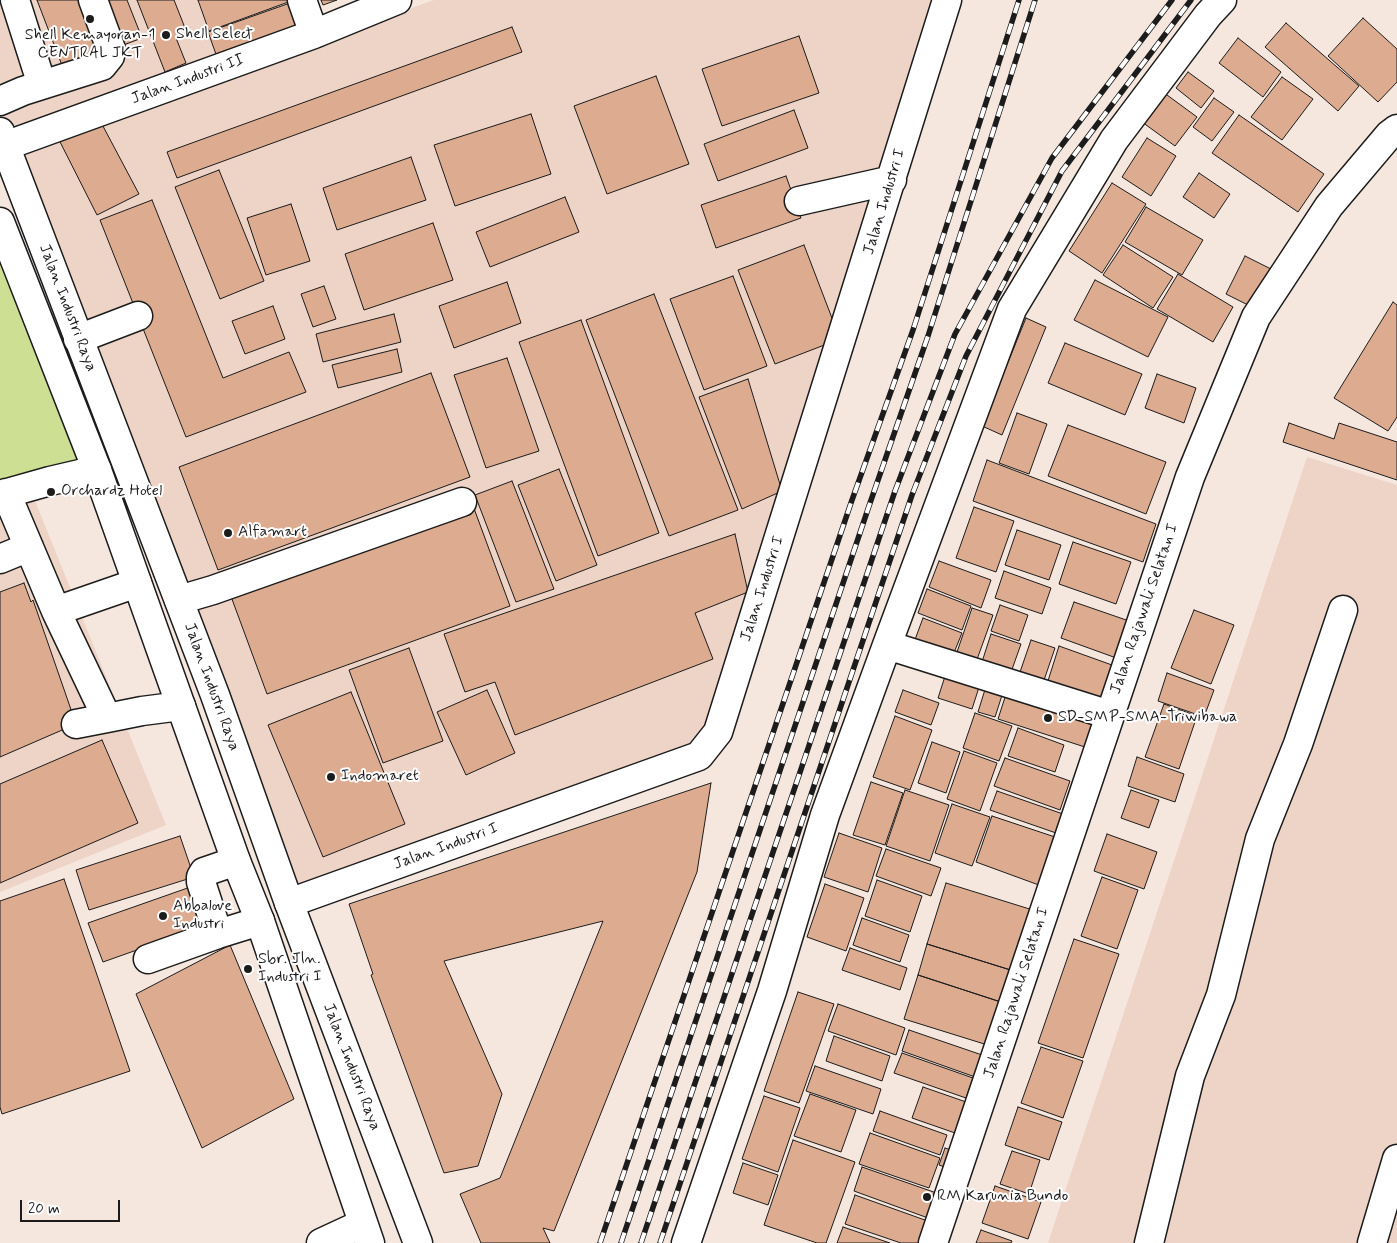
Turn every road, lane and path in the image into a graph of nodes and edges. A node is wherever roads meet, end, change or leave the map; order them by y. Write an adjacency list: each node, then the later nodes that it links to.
1 (15, 0): 8 (street)
2 (93, 0): 8 (street)
3 (302, 0): 7 (street)
4 (397, 0): 7 (street, Jalan Industri II)
5 (947, 0): 12 (street, Jalan Industri I)
6 (1222, 0): 26 (street)
7 (314, 34): 11 (street, Jalan Industri II)
8 (42, 86): 9 (street)
9 (0, 101)
10 (1394, 136): 29 (street, Jalan Rajawali Selatan I)
11 (3, 139): 16 (street, Jalan Industri Raya)
12 (892, 180): 13 (street); 33 (street, Jalan Industri I)
13 (799, 201)
14 (0, 222): 17 (street, Jalan Industri Raya)
15 (138, 316): 16 (street)
16 (78, 339): 23 (street, Jalan Industri Raya)
17 (98, 470): 18 (street); 22 (street, Jalan Industri Raya)
18 (3, 494): 20 (street)
19 (462, 502): 23 (street)
20 (29, 547): 21 (street); 25 (street)
21 (0, 559)
22 (137, 583): 25 (street); 28 (street, Jalan Industri Raya)
23 (179, 600): 27 (street, Jalan Industri Raya)
24 (1343, 610): 43 (street)
25 (56, 611): 30 (street)
26 (887, 644): 29 (street); 41 (street)
27 (215, 695): 28 (street); 33 (street, Jalan Industri Raya)
28 (182, 706): 30 (street); 32 (street, Jalan Industri Raya)
29 (1110, 716): 42 (street, Jalan Rajawali Selatan I)
30 (107, 718): 31 (street)
31 (76, 724)
32 (236, 861): 34 (street, Jalan Industri Raya); 35 (street)
33 (289, 903): 40 (street, Jalan Industri Raya)
34 (260, 921): 35 (street); 38 (street, Jalan Industri Raya)
35 (218, 934): 36 (street)
36 (148, 959)
37 (1396, 1167): 44 (street)
38 (366, 1234): 39 (street)
39 (321, 1243)
40 (418, 1243)
41 (686, 1243)
42 (933, 1243)
43 (1149, 1243)
44 (1372, 1243)

